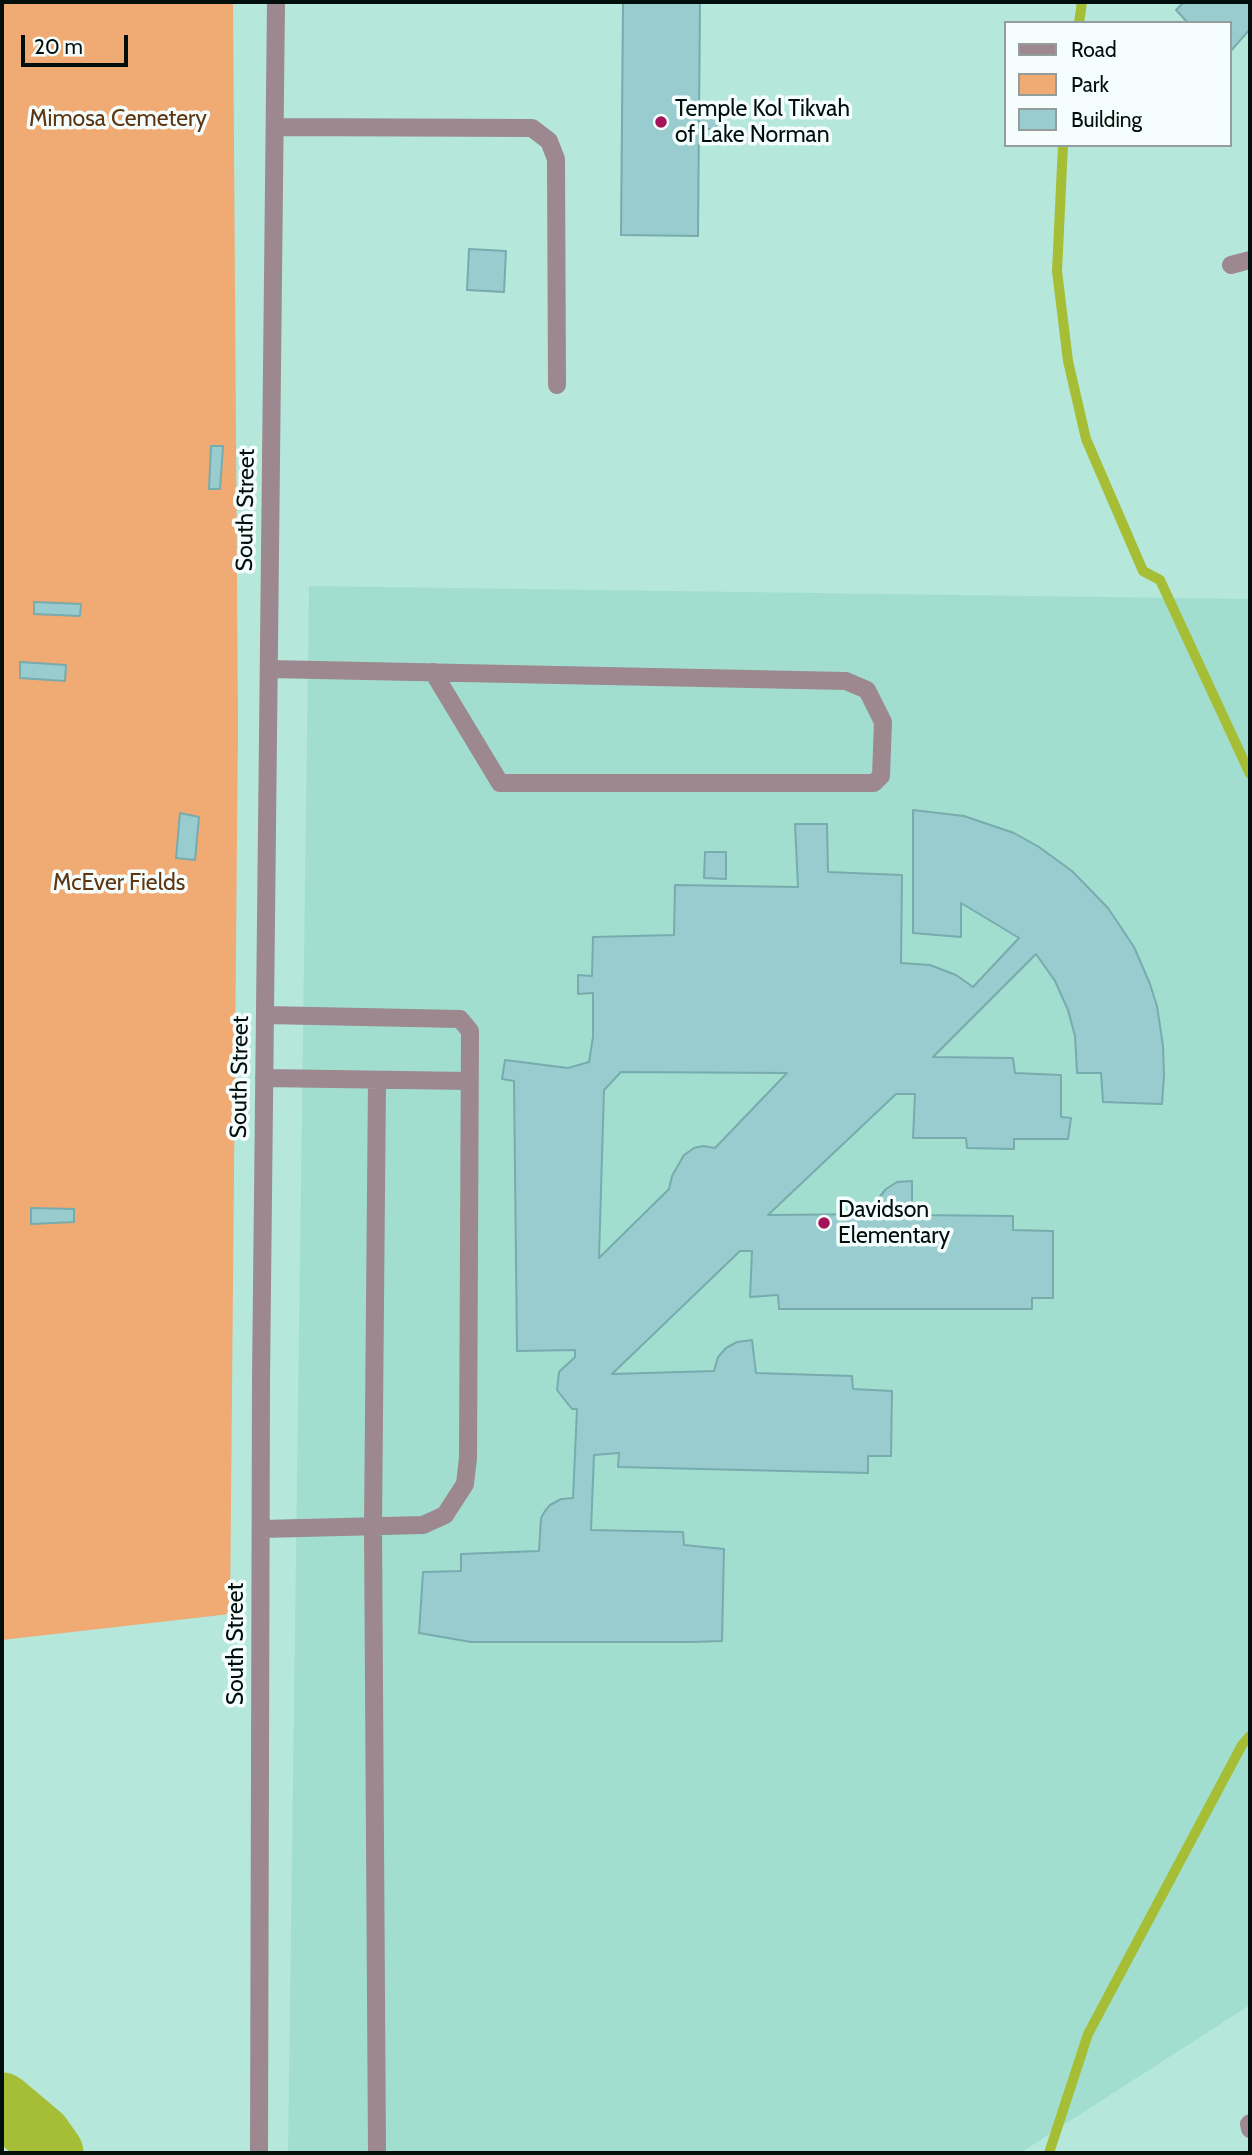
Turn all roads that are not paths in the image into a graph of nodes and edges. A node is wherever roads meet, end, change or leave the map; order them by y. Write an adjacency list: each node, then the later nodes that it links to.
1 (276, 2): 2 (street, South Street)
2 (275, 127): 5 (street); 6 (street, South Street)
3 (1250, 260): 4 (street)
4 (1231, 265)
5 (556, 386)
6 (269, 669): 7 (street); 8 (street, South Street)
7 (433, 672): 7 (street)
8 (265, 1015): 9 (street, South Street); 11 (street)
9 (264, 1078): 10 (street); 13 (street, South Street)
10 (377, 1080): 11 (street); 12 (street)
11 (469, 1081): 12 (street)
12 (373, 1527): 13 (street); 17 (street)
13 (262, 1529): 16 (street, South Street)
14 (1250, 2123): 15 (street)
15 (1250, 2129)
16 (258, 2153)
17 (377, 2153)

